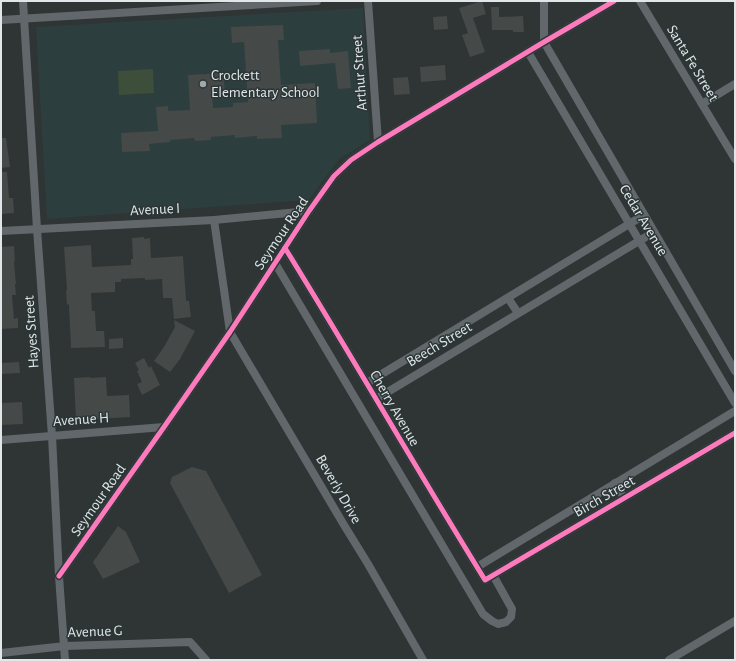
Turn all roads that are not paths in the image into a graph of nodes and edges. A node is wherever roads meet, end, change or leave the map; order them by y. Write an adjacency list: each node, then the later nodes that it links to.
1 (23, 1): 8 (street, Hayes Street)
2 (317, 1): 7 (street)
3 (368, 1): 14 (street, Arthur Street)
4 (544, 1): 10 (street)
5 (614, 1): 10 (street, Seymour Road)
6 (640, 1): 13 (street, Santa Fe Street)
7 (197, 5): 8 (street)
8 (24, 19): 9 (street); 20 (street, Hayes Street)
9 (1, 20)
10 (544, 42): 11 (street, Seymour Road); 17 (street, Cedar Avenue)
11 (528, 52): 14 (street, Seymour Road); 19 (street, Cedar Avenue)
12 (735, 84): 13 (street)
13 (702, 104): 15 (street, Santa Fe Street)
14 (378, 142): 16 (street, Seymour Road)
15 (735, 159)
16 (309, 211): 18 (street, Avenue I); 24 (street, Seymour Road)
17 (644, 215): 19 (street, Beech Street); 22 (street, Cedar Avenue)
18 (214, 220): 20 (street, Avenue I); 28 (street)
19 (630, 224): 23 (street, Cedar Avenue); 26 (street, Beech Street)
20 (37, 229): 21 (street, Avenue I); 36 (street, Hayes Street)
21 (1, 231)
22 (654, 232): 23 (street, Beech Street); 29 (street, Cedar Avenue)
23 (639, 240): 27 (street, Beech Street); 32 (street, Cedar Avenue)
24 (286, 248): 25 (street, Seymour Road); 30 (street, Cherry Avenue)
25 (275, 263): 28 (street, Seymour Road); 41 (street, Cherry Avenue)
26 (508, 298): 27 (street); 30 (street, Beech Street)
27 (518, 313): 31 (street, Beech Street)
28 (230, 332): 34 (street, Seymour Road); 49 (street, Beverly Drive)
29 (735, 372)
30 (367, 383): 31 (street, Cherry Avenue)
31 (376, 399): 40 (street, Cherry Avenue)
32 (735, 403)
33 (735, 411): 38 (street, Birch Street)
34 (164, 427): 36 (street, Avenue H); 42 (street, Seymour Road)
35 (735, 433): 39 (street, Birch Street)
36 (52, 436): 37 (street, Avenue H); 42 (street, Hayes Street)
37 (1, 440)
38 (615, 483): 39 (street, Birch Street); 40 (street, Birch Street)
39 (624, 498): 41 (street, Birch Street)
40 (477, 567): 43 (street, Cherry Avenue)
41 (493, 575): 43 (street, Birch Street)
42 (59, 576): 45 (street, Hayes Street)
43 (485, 580)
44 (735, 621): 50 (street)
45 (65, 646): 46 (street, Avenue G); 47 (street, Hayes Street); 48 (street, Avenue G)
46 (1, 653)
47 (66, 660)
48 (206, 660)
49 (423, 660)
50 (669, 660)

